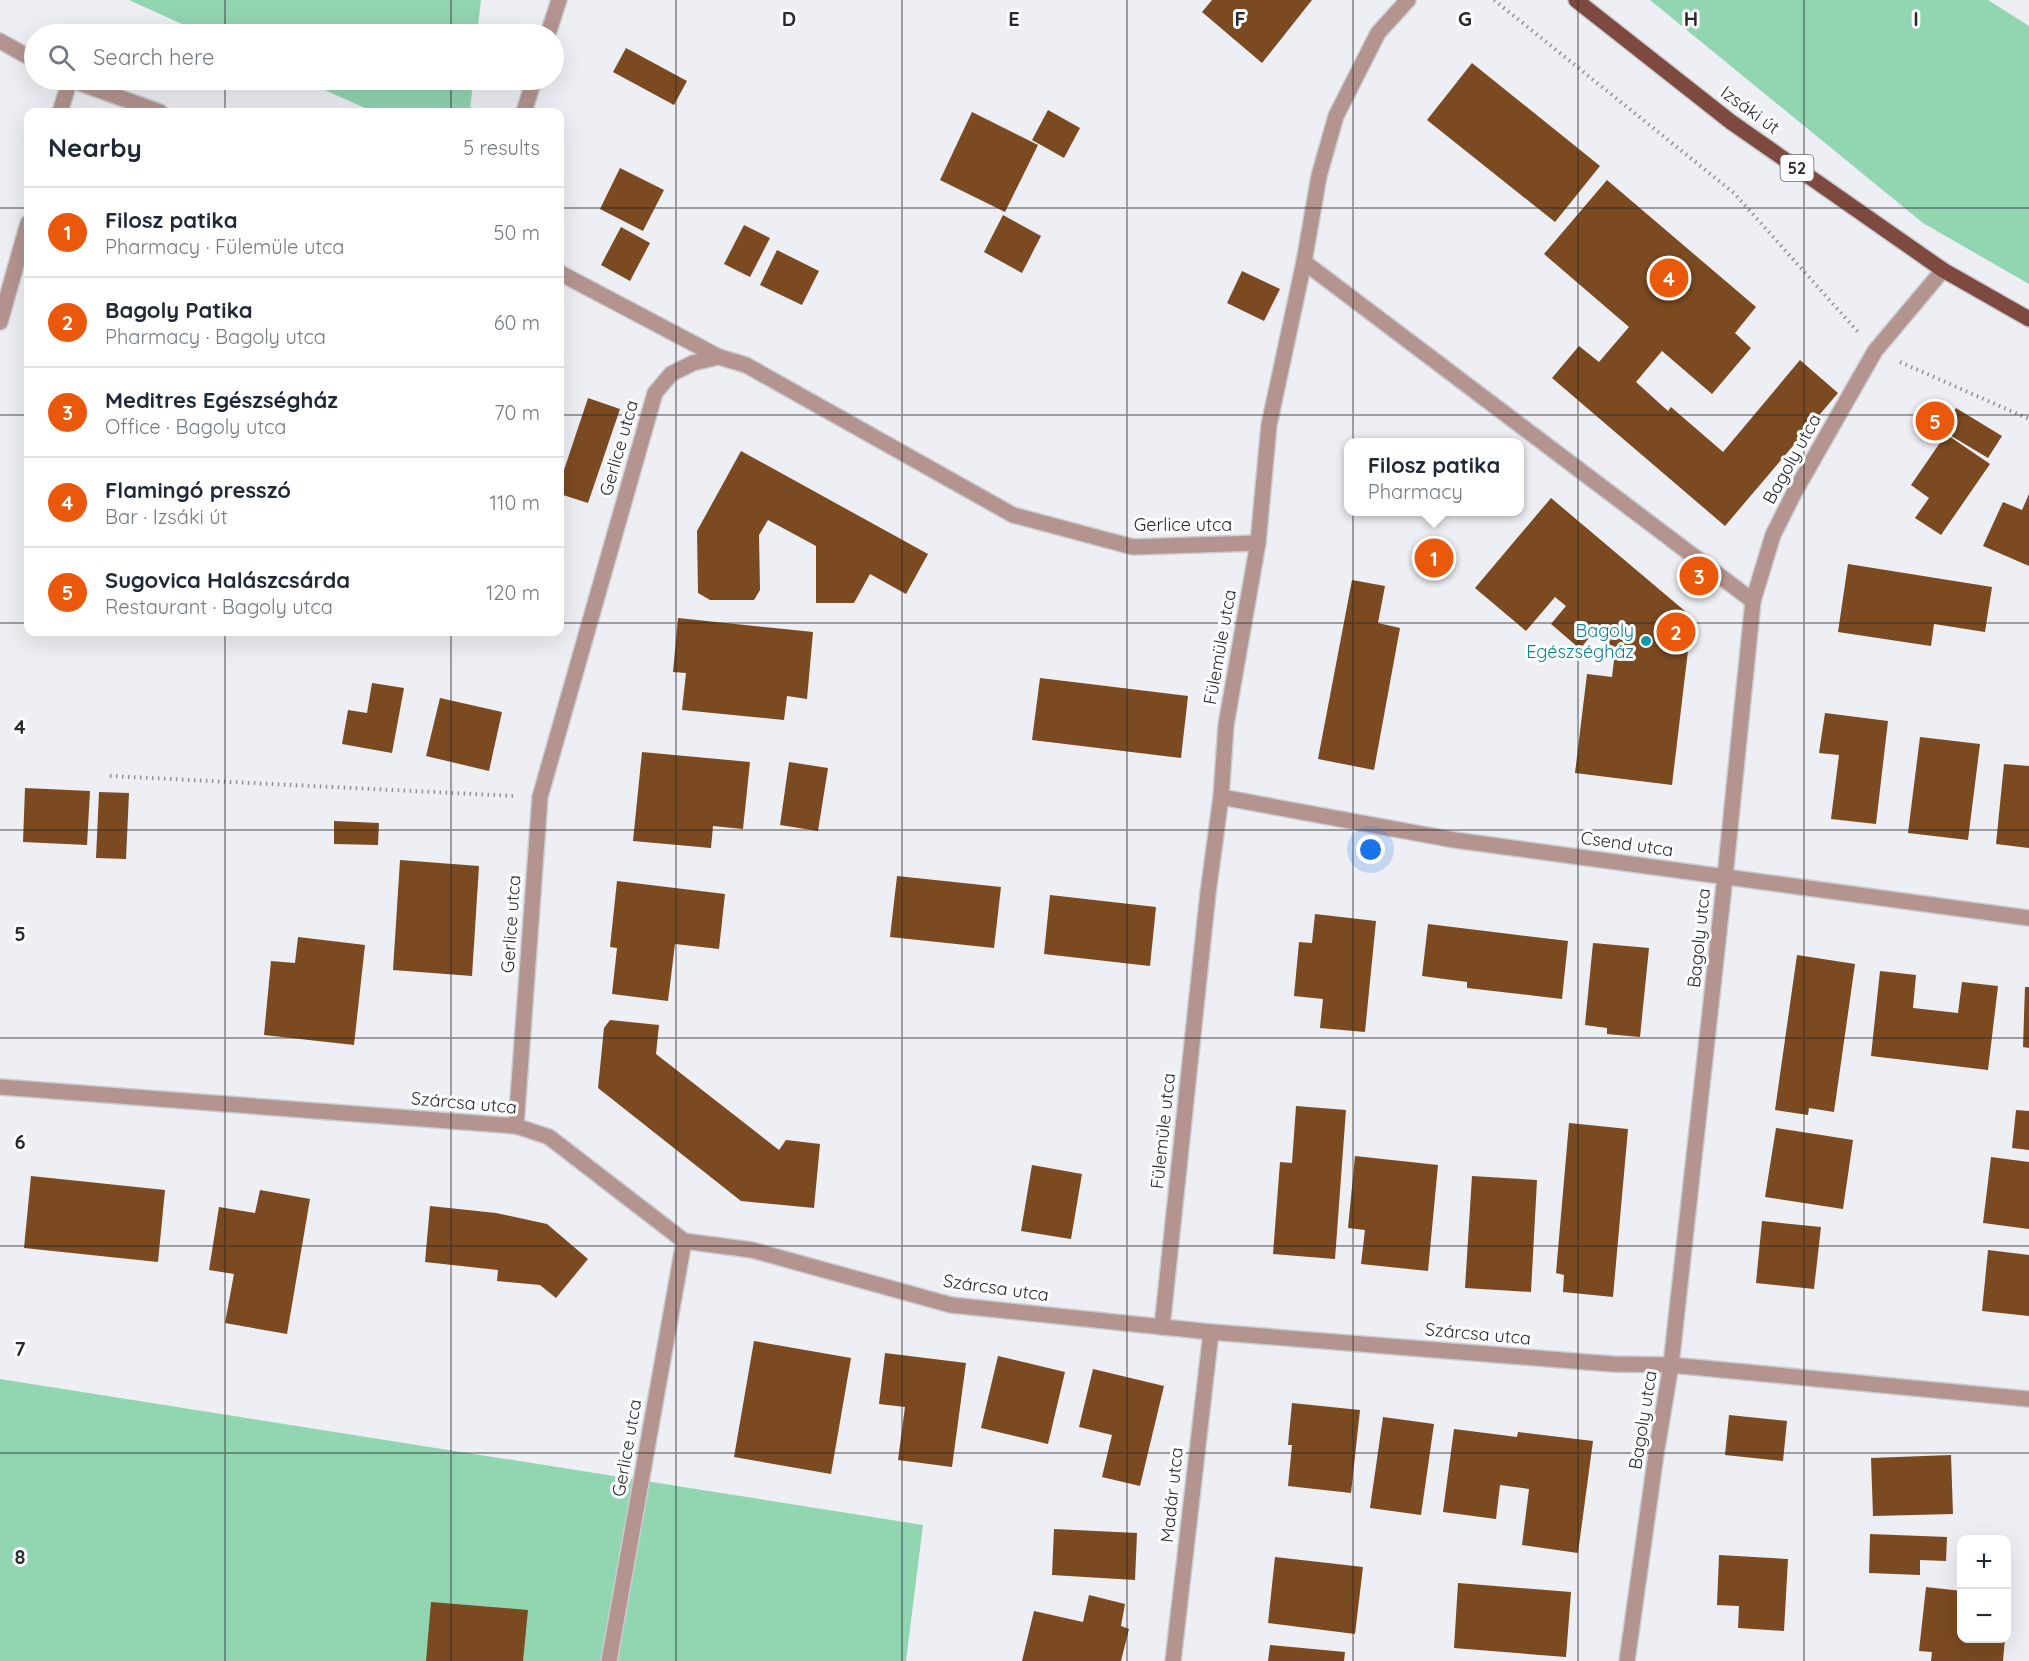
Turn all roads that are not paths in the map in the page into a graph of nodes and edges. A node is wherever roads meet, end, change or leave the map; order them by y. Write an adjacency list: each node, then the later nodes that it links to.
1 (559, 0): 4 (street)
2 (1408, 0): 14 (street, Fülemüle utca)
3 (1576, 0): 15 (main road, Izsáki út / 52)
4 (551, 24)
5 (0, 41): 6 (street)
6 (24, 54)
7 (67, 90): 10 (street)
8 (98, 90): 11 (street)
9 (531, 90): 12 (street)
10 (61, 108)
11 (149, 108)
12 (525, 108)
13 (24, 237): 18 (street)
14 (1304, 262): 20 (street, Fülemüle utca); 21 (street)
15 (1943, 270): 17 (main road, Izsáki út / 52); 21 (street, Bagoly utca)
16 (564, 275): 19 (street)
17 (2029, 319)
18 (0, 322)
19 (719, 357): 20 (street, Gerlice utca); 26 (street, Gerlice utca)
20 (1258, 543): 22 (street, Fülemüle utca)
21 (1753, 601): 23 (street, Bagoly utca)
22 (1221, 797): 23 (street, Csend utca); 28 (street, Fülemüle utca)
23 (1725, 877): 24 (street, Csend utca); 30 (street, Bagoly utca)
24 (2029, 918)
25 (0, 1087): 26 (street, Szárcsa utca)
26 (516, 1126): 27 (street, Szárcsa utca)
27 (684, 1241): 28 (street, Szárcsa utca); 32 (street, Gerlice utca)
28 (1162, 1328): 29 (street, Szárcsa utca)
29 (1210, 1332): 30 (street, Szárcsa utca); 33 (street, Madár utca)
30 (1671, 1365): 31 (street, Szárcsa utca); 34 (street, Bagoly utca)
31 (2029, 1399)
32 (609, 1661)
33 (1173, 1661)
34 (1627, 1661)

